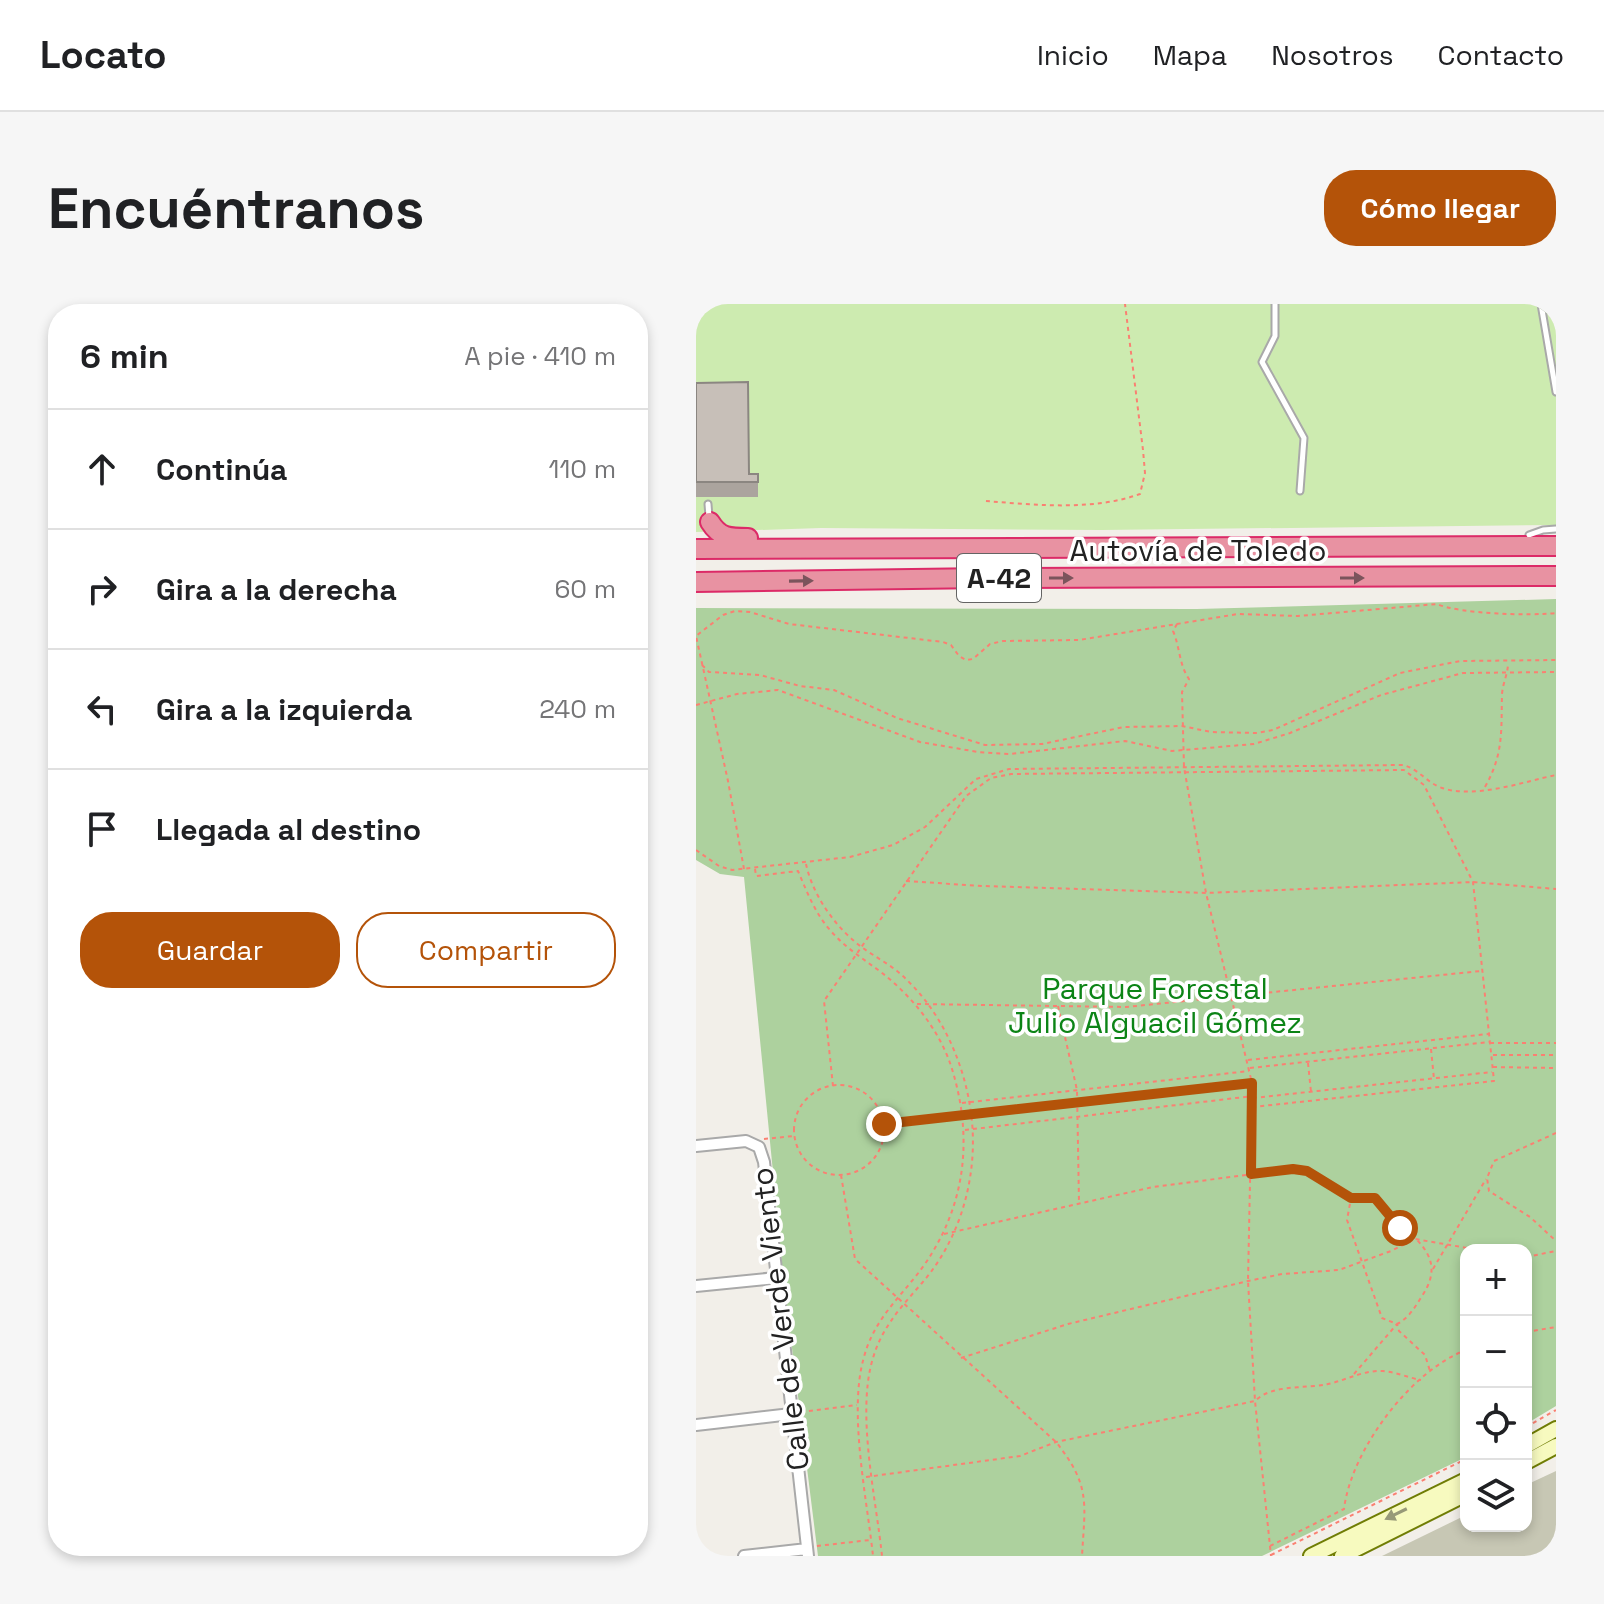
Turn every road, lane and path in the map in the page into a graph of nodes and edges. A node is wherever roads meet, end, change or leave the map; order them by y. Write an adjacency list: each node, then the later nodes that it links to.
1 (1125, 304): 6 (path)
2 (1275, 304): 5 (lane)
3 (1541, 304): 4 (lane)
4 (1556, 392)
5 (1300, 491)
6 (986, 501)
7 (1556, 532): 9 (highway)
8 (696, 538): 12 (highway)
9 (1443, 546): 10 (highway, Autovía de Toledo / A-42); 12 (highway, Autovía de Toledo / A-42)
10 (1556, 546)
11 (696, 549): 12 (highway, Autovía de Toledo / A-42)
12 (917, 549)
13 (1556, 576): 14 (highway, Autovía de Toledo / A-42, one-way to 13)
14 (696, 582)
15 (1556, 613): 16 (path)
16 (1178, 623): 19 (path); 24 (path)
17 (1556, 660): 18 (path)
18 (1507, 661): 20 (path); 24 (path)
19 (701, 664): 22 (path); 24 (path)
20 (1508, 672): 21 (path); 25 (path); 29 (path)
21 (1556, 672)
22 (709, 702): 23 (path); 25 (path); 33 (path)
23 (696, 705)
24 (1182, 726): 25 (path)
25 (1184, 750): 26 (path)
26 (1184, 767): 27 (path); 29 (path); 31 (path)
27 (1185, 774): 34 (path); 35 (path); 37 (path)
28 (1556, 775): 29 (path)
29 (1484, 789)
30 (696, 850): 33 (path)
31 (806, 862): 32 (path); 38 (path)
32 (755, 868): 33 (path); 39 (path)
33 (744, 869)
34 (906, 881): 37 (path); 38 (path)
35 (1473, 882): 36 (path); 37 (path); 40 (path)
36 (1556, 889)
37 (1206, 893): 41 (path)
38 (861, 946): 39 (path); 43 (path)
39 (856, 955): 42 (path); 58 (path)
40 (1482, 971): 41 (path); 45 (path)
41 (1231, 997): 44 (path); 51 (path)
42 (916, 1004): 43 (path); 64 (path)
43 (927, 1004): 44 (path); 62 (path)
44 (1058, 1005): 59 (path)
45 (1489, 1034): 46 (path); 51 (path)
46 (1490, 1042): 47 (path); 48 (path); 49 (path)
47 (1556, 1043)
48 (1431, 1048): 52 (path); 56 (path)
49 (1491, 1055): 50 (path); 55 (path)
50 (1556, 1055)
51 (1247, 1060): 54 (path)
52 (1308, 1062): 54 (path); 60 (path)
53 (1556, 1068): 55 (path)
54 (1250, 1069): 57 (path); 59 (path)
55 (1493, 1070): 56 (path); 65 (path)
56 (1434, 1079): 60 (path)
57 (1252, 1083): 61 (path); 63 (path)
58 (833, 1086): 69 (path); 73 (path)
59 (1077, 1090): 62 (path); 63 (path)
60 (1311, 1092): 61 (path)
61 (1253, 1097): 65 (path); 68 (path)
62 (970, 1102): 64 (path); 66 (path)
63 (1078, 1102): 66 (path); 68 (path)
64 (962, 1103): 67 (path)
65 (1253, 1107): 76 (path)
66 (971, 1115): 67 (path); 70 (path)
67 (963, 1116): 69 (path); 71 (path)
68 (1080, 1116): 70 (path); 80 (path)
69 (884, 1124): 77 (path)
70 (973, 1129): 71 (path); 81 (path)
71 (964, 1130): 82 (path)
72 (1556, 1133): 78 (path)
73 (795, 1136): 74 (path); 77 (path)
74 (746, 1141): 75 (street, Calle de Verde Viento); 91 (street, Calle de Verde Viento)
75 (696, 1146)
76 (1251, 1174): 79 (path); 80 (path); 92 (path)
77 (841, 1175): 94 (path)
78 (1487, 1178): 84 (path); 85 (path)
79 (1351, 1198): 83 (path); 89 (path)
80 (1079, 1203): 81 (path)
81 (954, 1232): 82 (path); 95 (path)
82 (943, 1235): 94 (path)
83 (1415, 1239): 85 (path); 89 (path); 90 (path)
84 (1556, 1241)
85 (1446, 1244): 86 (path); 90 (path)
86 (1460, 1247)
87 (1556, 1251): 88 (path)
88 (1532, 1256)
89 (1363, 1261): 92 (path); 96 (path)
90 (1433, 1269): 96 (path)
91 (776, 1278): 93 (street); 107 (street, Calle de Verde Viento)
92 (1248, 1281): 100 (path); 104 (path)
93 (696, 1286)
94 (896, 1299): 95 (path); 105 (path)
95 (902, 1305): 100 (path); 130 (path)
96 (1397, 1324): 101 (path); 102 (path)
97 (1556, 1327): 98 (path)
98 (1532, 1331)
99 (1460, 1354): 101 (path)
100 (961, 1358): 111 (path)
101 (1430, 1371): 103 (path)
102 (1353, 1374): 103 (path); 104 (path)
103 (1421, 1380): 121 (path)
104 (1255, 1401): 111 (path); 125 (path)
105 (857, 1405): 107 (path); 117 (path)
106 (1556, 1410): 108 (path)
107 (795, 1413): 109 (street); 126 (street, Calle de Verde Viento)
108 (1532, 1424)
109 (696, 1425)
110 (1556, 1429): 112 (main road)
111 (1056, 1442): 117 (path); 131 (path)
112 (1532, 1443)
113 (1556, 1446): 115 (main road)
114 (1464, 1460): 116 (path)
115 (1530, 1460)
116 (1439, 1473): 118 (path); 122 (path)
117 (865, 1477): 123 (path)
118 (1442, 1479)
119 (1460, 1483): 133 (main road, one-way to 133)
120 (1460, 1497): 134 (main road)
121 (1344, 1509): 122 (path); 125 (path)
122 (1347, 1519): 124 (path)
123 (872, 1540): 126 (path); 129 (path)
124 (1292, 1545): 127 (path); 132 (path)
125 (1270, 1546): 132 (path)
126 (810, 1550): 128 (street)
127 (1294, 1551)
128 (744, 1556)
129 (873, 1556)
130 (882, 1556)
131 (1082, 1556)
132 (1271, 1556)
133 (1311, 1556)
134 (1342, 1556)

